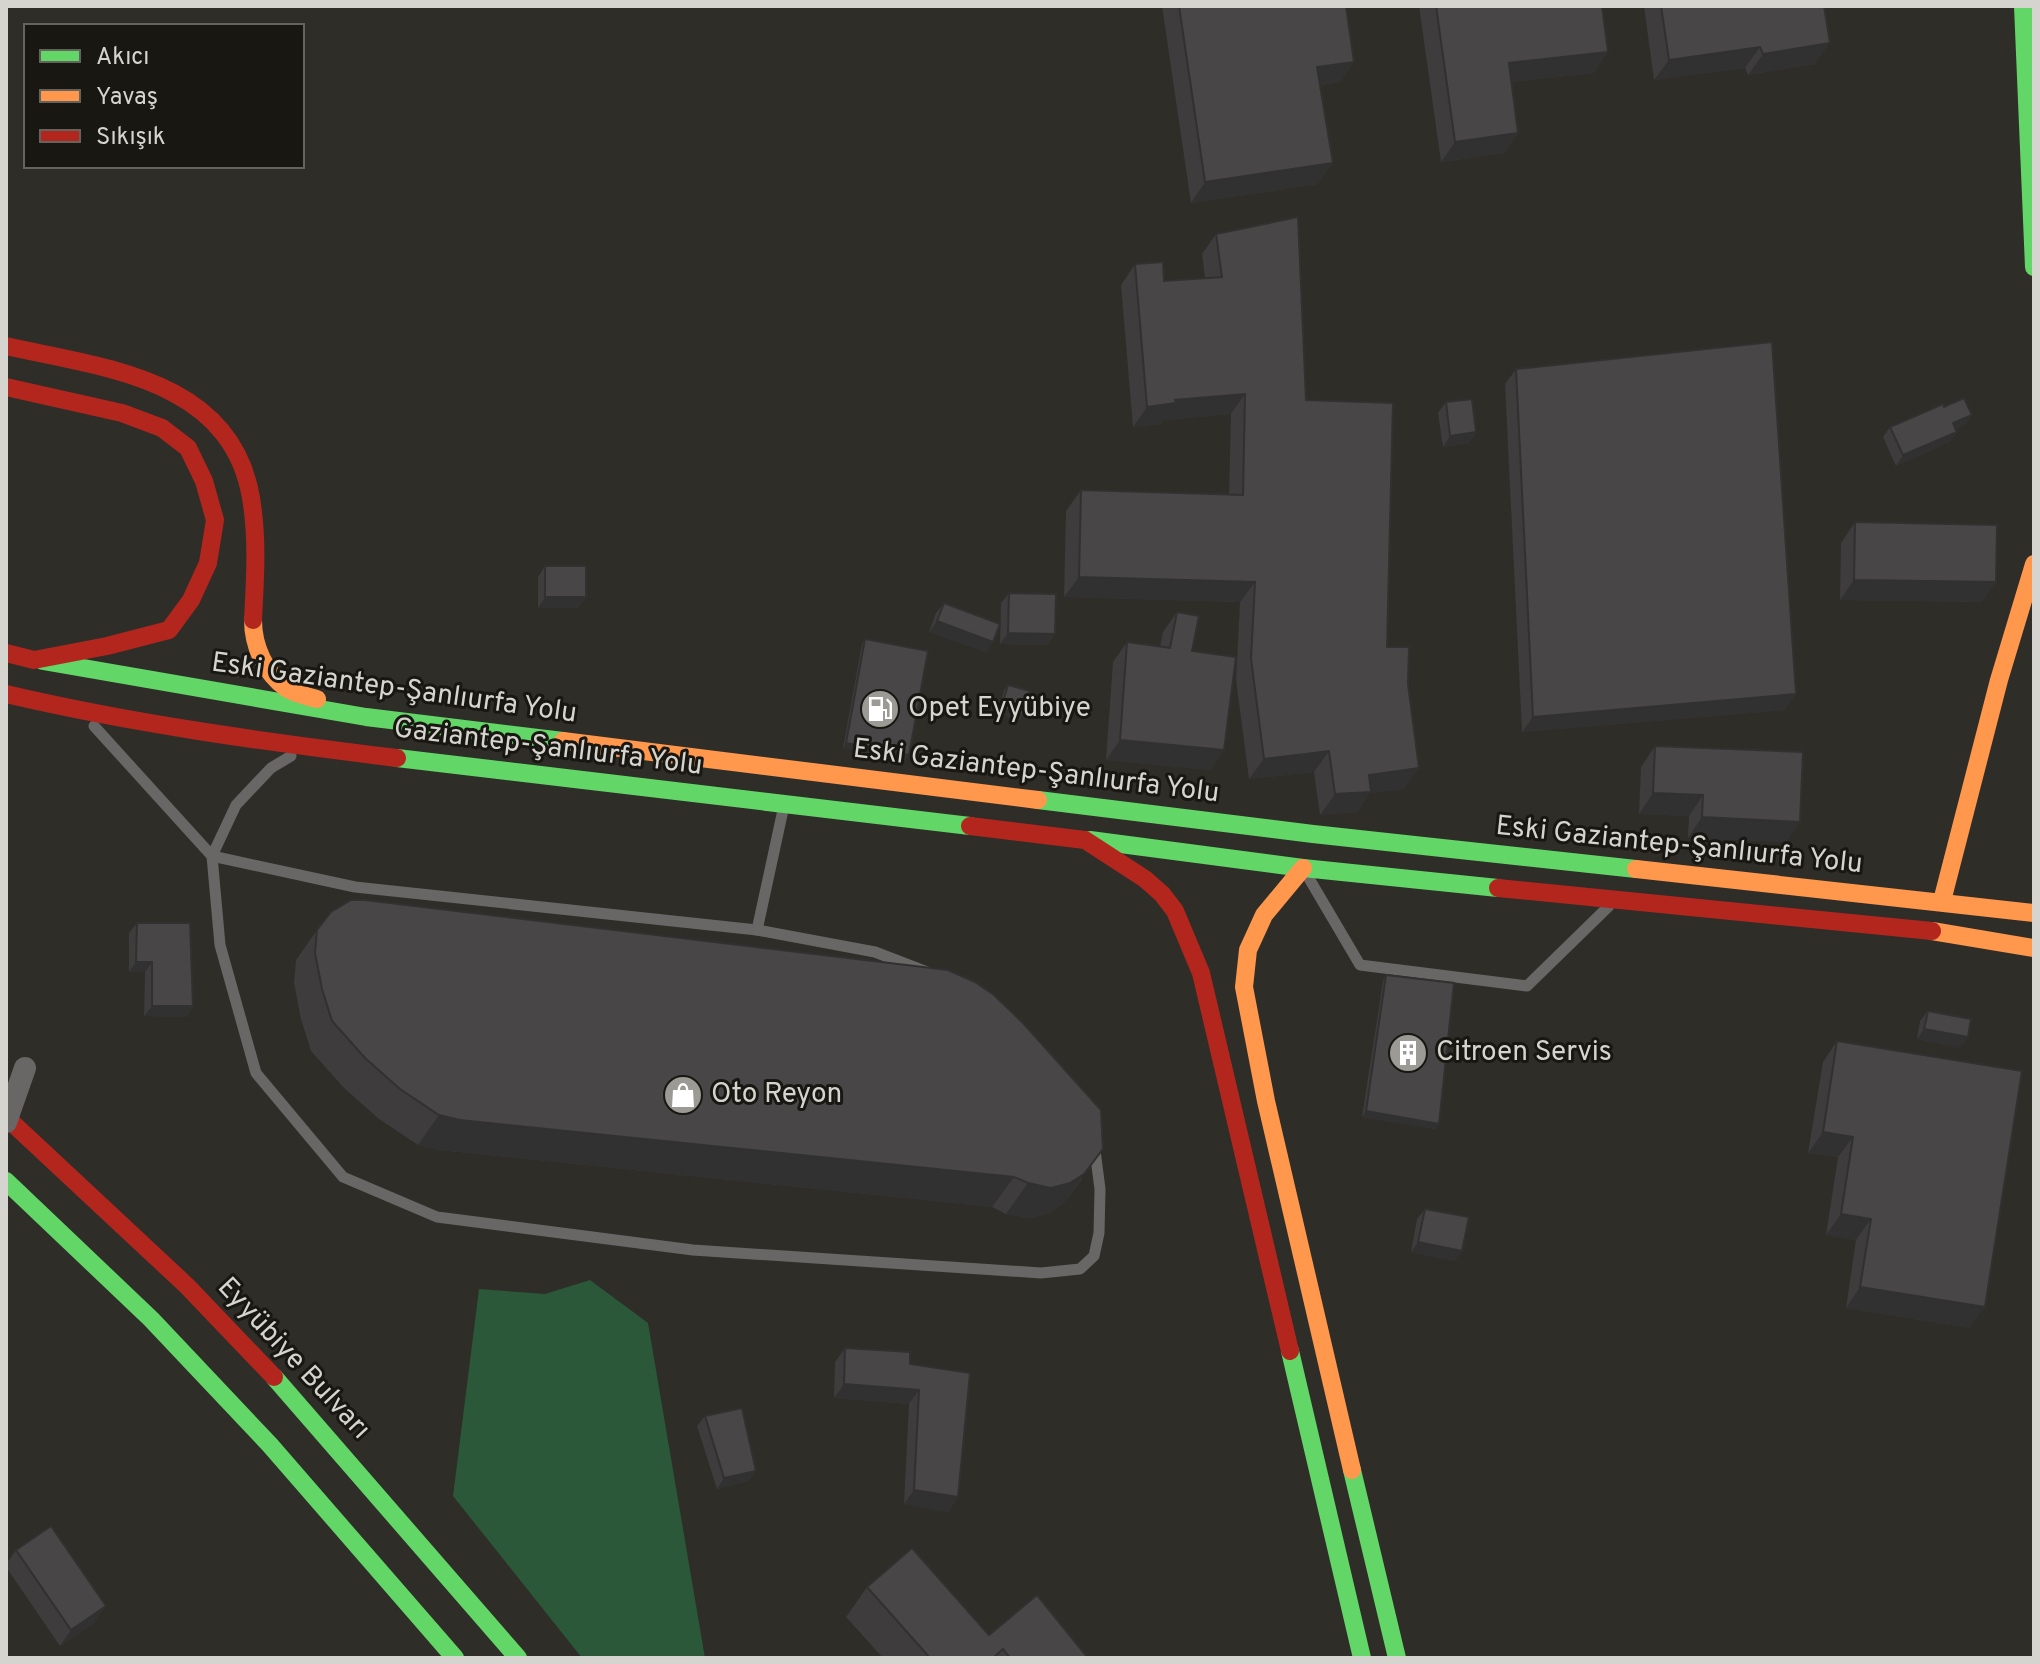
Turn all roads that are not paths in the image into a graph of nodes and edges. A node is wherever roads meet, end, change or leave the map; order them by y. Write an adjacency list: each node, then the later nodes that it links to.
1 (2023, 6): 2 (main road)
2 (2034, 267)
3 (6, 346): 10 (main road)
4 (6, 387): 7 (main road)
5 (2034, 565): 17 (main road)
6 (6, 653): 7 (main road)
7 (34, 660): 10 (main road, Eski Gaziantep-Şanlıurfa Yolu)
8 (6, 694): 9 (main road, Gaziantep-Şanlıurfa Yolu)
9 (80, 711): 11 (main road, Gaziantep-Şanlıurfa Yolu); 14 (lane)
10 (366, 717): 17 (main road, Eski Gaziantep-Şanlıurfa Yolu)
11 (307, 747): 12 (main road, Gaziantep-Şanlıurfa Yolu); 14 (lane)
12 (784, 804): 13 (main road, Gaziantep-Şanlıurfa Yolu); 19 (lane)
13 (1085, 840): 15 (main road, Eski Gaziantep-Şanlıurfa Yolu); 26 (main road)
14 (212, 856): 19 (lane); 19 (lane)
15 (1303, 868): 16 (main road, Eski Gaziantep-Şanlıurfa Yolu); 16 (lane); 27 (main road)
16 (1615, 900): 20 (main road, Eski Gaziantep-Şanlıurfa Yolu)
17 (1942, 901): 18 (main road, Eski Gaziantep-Şanlıurfa Yolu)
18 (2034, 913)
19 (757, 930)
20 (2034, 948)
21 (25, 1068): 22 (street, bridge)
22 (6, 1120): 25 (main road, Eyyübiye Bulvarı)
23 (6, 1181): 24 (main road)
24 (455, 1658)
25 (518, 1658)
26 (1362, 1658)
27 (1397, 1658)

